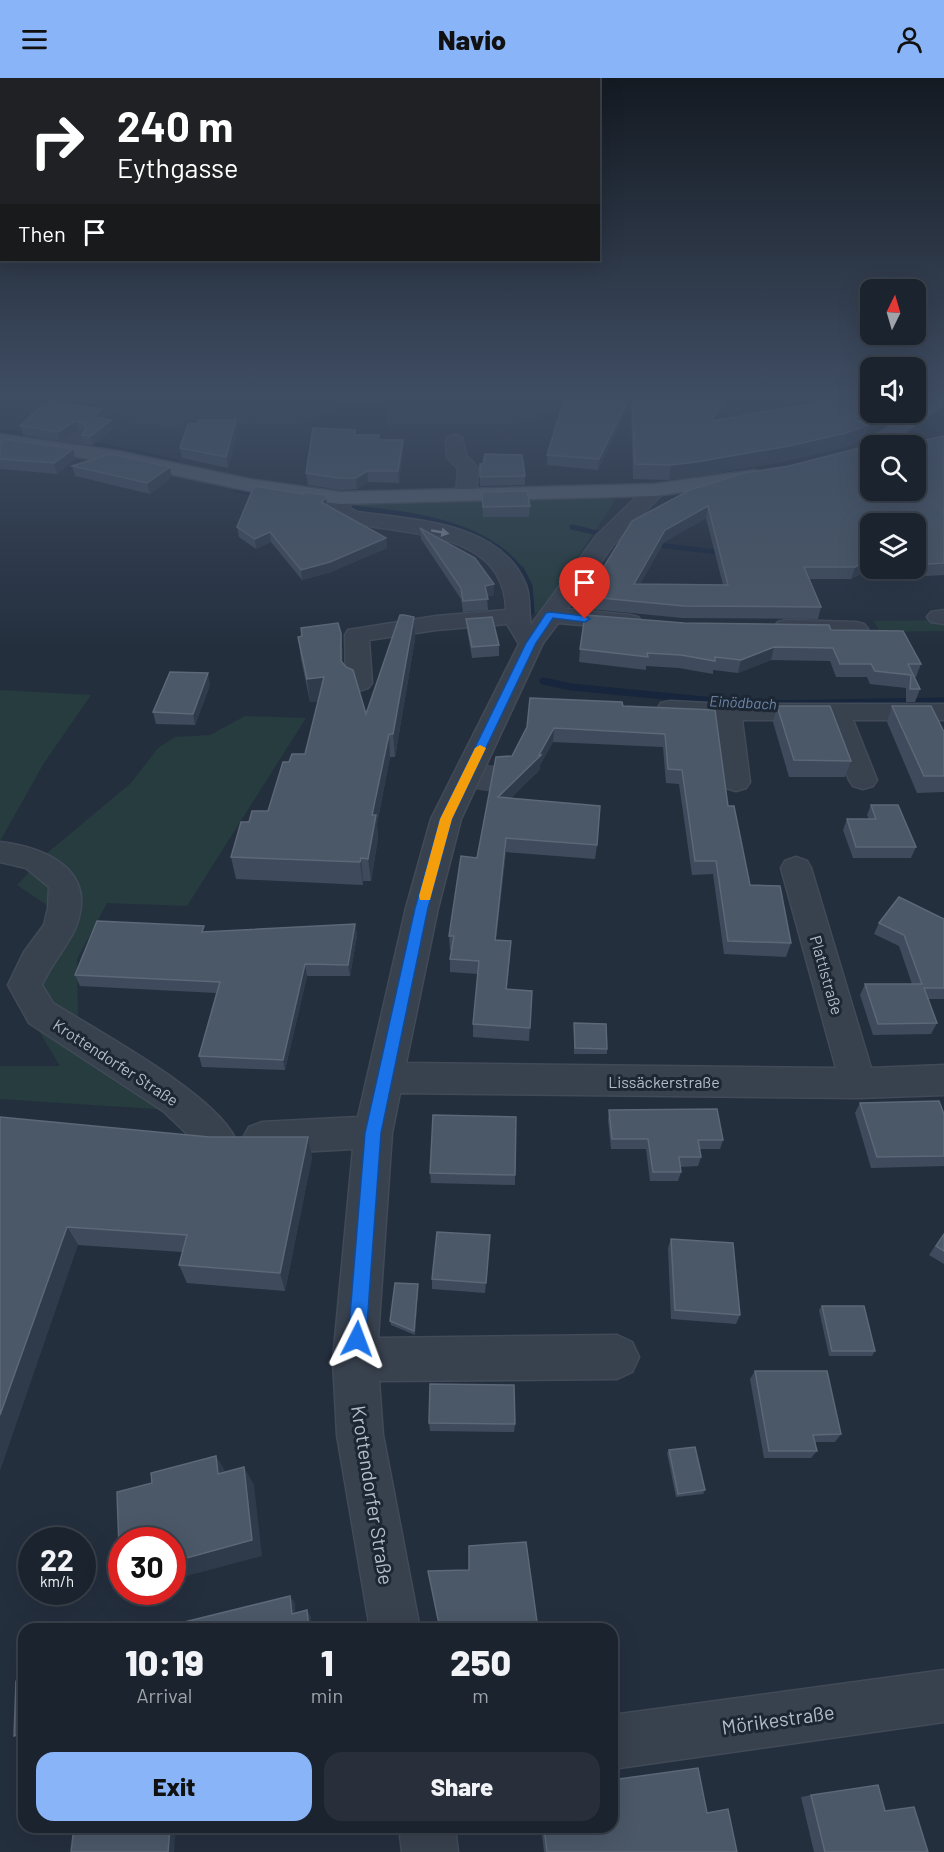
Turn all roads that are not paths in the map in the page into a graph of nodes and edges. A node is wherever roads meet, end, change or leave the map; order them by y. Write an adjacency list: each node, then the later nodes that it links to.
1 (226, 480): 6 (main road)
2 (467, 480): 5 (street)
3 (731, 480): 4 (main road)
4 (654, 490): 5 (main road); 8 (street, Krottendorfer Straße)
5 (466, 495): 6 (main road)
6 (340, 506): 8 (street, one-way to 8)
7 (647, 624): 8 (street)
8 (533, 625): 11 (street); 20 (street, Krottendorfer Straße)
9 (766, 627): 10 (street)
10 (856, 628)
11 (359, 683)
12 (648, 708): 13 (street)
13 (729, 712): 14 (street); 17 (street)
14 (837, 712): 15 (street); 16 (street)
15 (943, 715)
16 (863, 780)
17 (736, 782)
18 (0, 852): 25 (street, Krottendorfer Straße)
19 (796, 868): 22 (street, Plattlstraße)
20 (384, 1078): 22 (street, Lissäckerstraße); 24 (street, Krottendorfer Straße)
21 (944, 1080): 22 (street, Lissäckerstraße)
22 (858, 1083)
23 (157, 1132): 25 (street, Krottendorfer Straße)
24 (373, 1133): 25 (street, Krottendorfer Straße); 27 (street, Krottendorfer Straße)
25 (216, 1137)
26 (617, 1357): 27 (street)
27 (356, 1360): 28 (street, Krottendorfer Straße)
28 (394, 1623)
29 (944, 1696): 30 (street, Mörikestraße)
30 (618, 1741)
31 (428, 1833): 32 (street)
32 (430, 1852)

